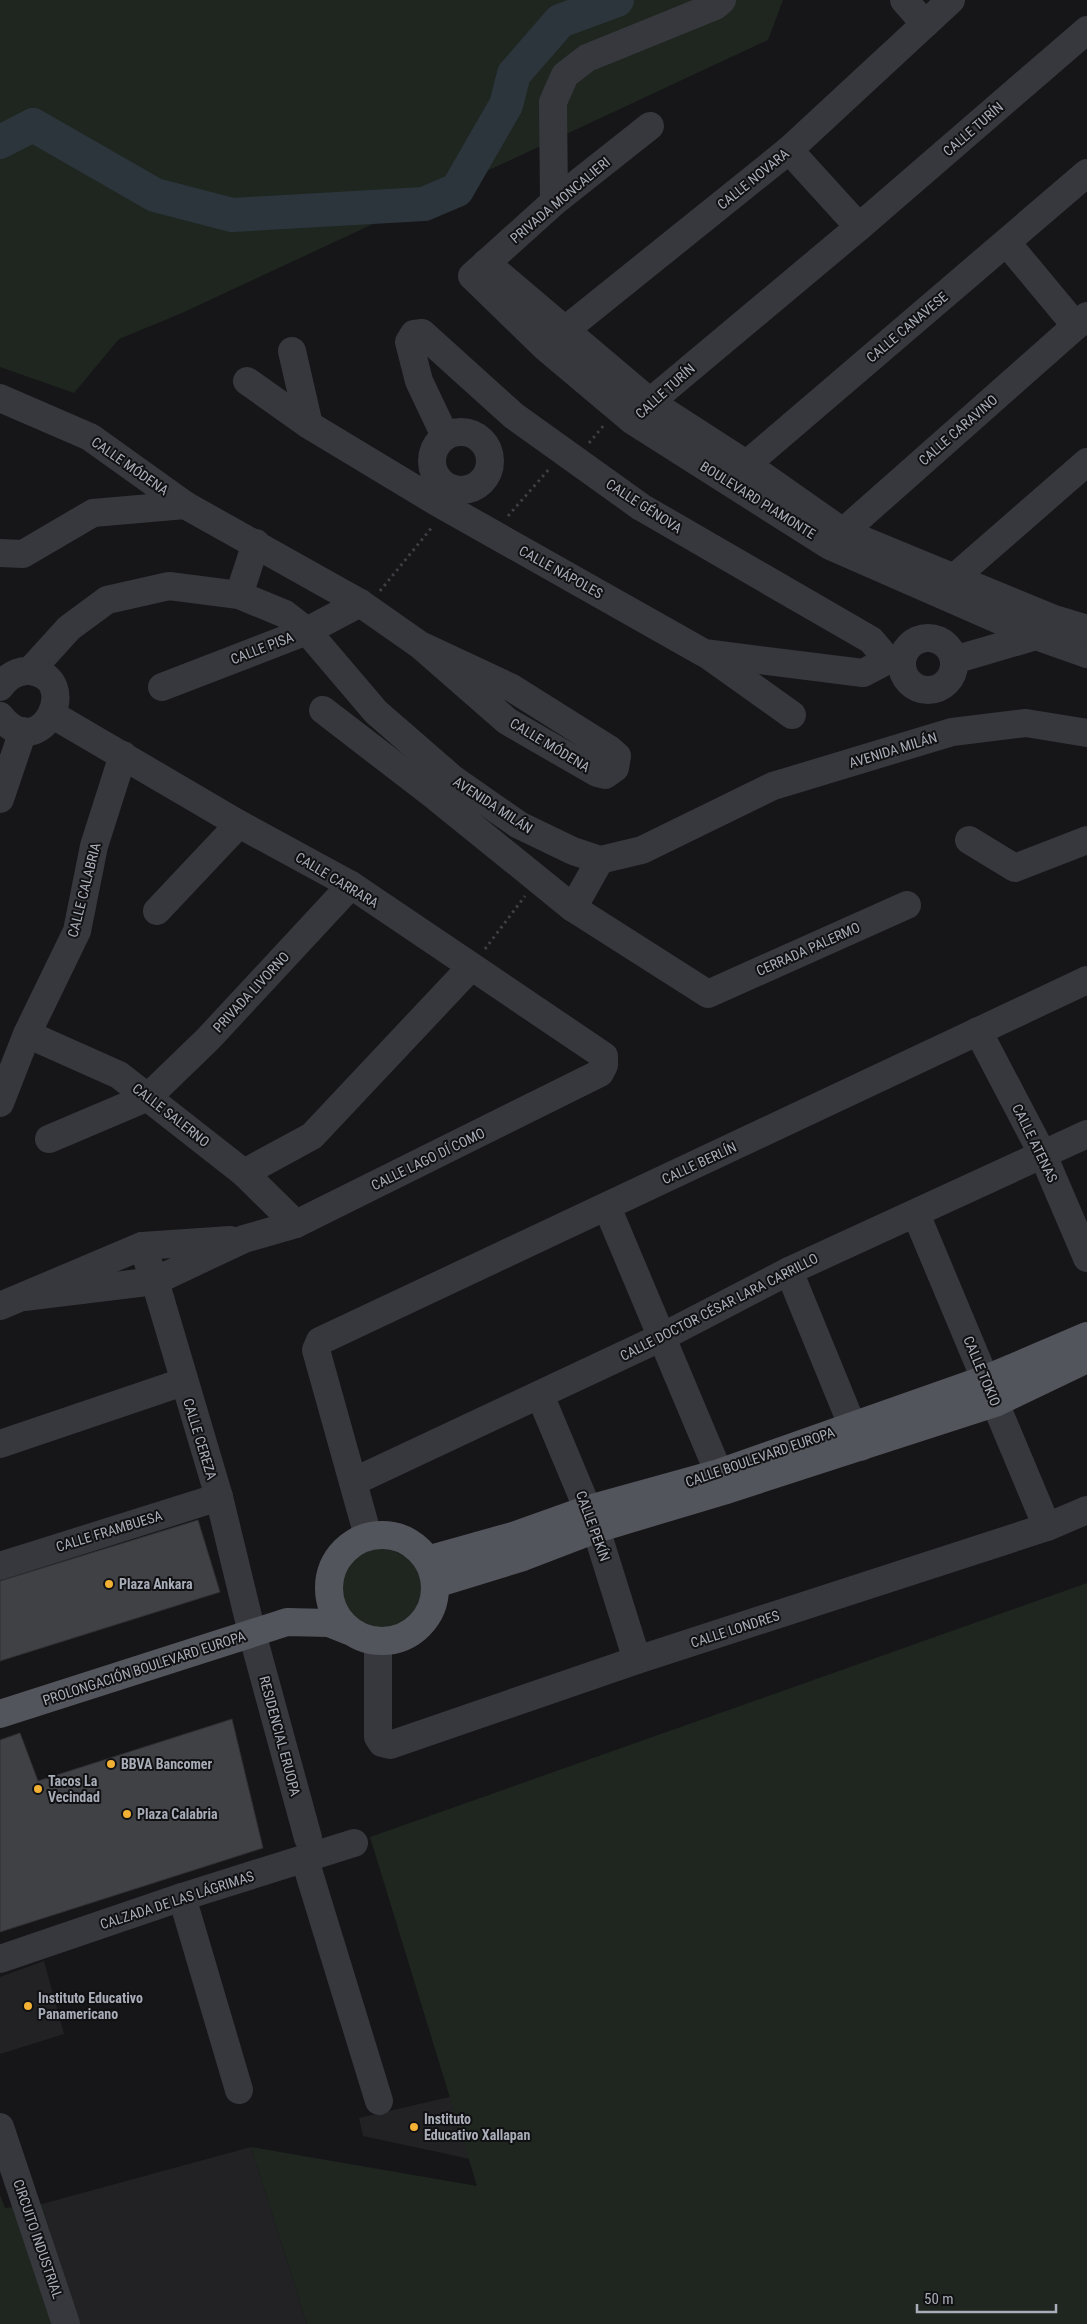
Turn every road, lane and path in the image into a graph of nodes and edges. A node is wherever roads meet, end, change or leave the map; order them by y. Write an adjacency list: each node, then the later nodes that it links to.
1 (722, 0): 9 (street)
2 (904, 0): 4 (street)
3 (951, 0): 4 (street, CALLE NOVARA)
4 (924, 24): 7 (street, CALLE NOVARA)
5 (1087, 30): 10 (street, CALLE TURÍN)
6 (650, 126): 9 (street, PRIVADA MONCALIERI)
7 (789, 150): 10 (street); 14 (street, CALLE NOVARA)
8 (1087, 173): 11 (street, CALLE CANAVESE)
9 (554, 202): 12 (street, PRIVADA MONCALIERI)
10 (859, 227): 18 (street, CALLE TURÍN)
11 (1007, 243): 13 (street); 22 (street, CALLE CANAVESE)
12 (479, 270): 14 (street, BOULEVARD PIAMONTE)
13 (1081, 321): 25 (street, CALLE CARAVINO)
14 (554, 339): 18 (street, BOULEVARD PIAMONTE)
15 (292, 351): 19 (street)
16 (248, 381): 19 (street, CALLE NÁPOLES)
17 (0, 398): 24 (street, CALLE MÓDENA)
18 (641, 412): 22 (street, BOULEVARD PIAMONTE)
19 (309, 425): 23 (street, CALLE NÁPOLES)
20 (445, 436): 23 (street); 23 (street); 38 (street, CALLE GÉNOVA)
21 (1087, 462): 28 (street)
22 (737, 473): 25 (street, BOULEVARD PIAMONTE)
23 (442, 498): 30 (path); 35 (street, CALLE NÁPOLES)
24 (185, 505): 26 (street, CALLE MÓDENA); 27 (street)
25 (836, 539): 28 (street, BOULEVARD PIAMONTE)
26 (256, 543): 29 (street); 30 (street, CALLE MÓDENA)
27 (0, 553)
28 (949, 587): 31 (street, BOULEVARD PIAMONTE)
29 (238, 595): 33 (street, AVENIDA MILÁN); 39 (street, AVENIDA MILÁN)
30 (363, 605): 33 (street, CALLE PISA); 34 (street, CALLE MÓDENA)
31 (1045, 627): 32 (street, BOULEVARD PIAMONTE); 36 (street, BOULEVARD PIAMONTE); 37 (street)
32 (1087, 629)
33 (307, 631): 41 (street, CALLE PISA); 49 (street, AVENIDA MILÁN)
34 (420, 644): 34 (street, CALLE MÓDENA)
35 (704, 653): 38 (street, CALLE NÁPOLES); 44 (street)
36 (1087, 654)
37 (954, 660): 38 (street, CALLE NÁPOLES); 38 (street)
38 (895, 661)
39 (30, 671): 40 (street); 43 (street)
40 (0, 687)
41 (162, 687)
42 (323, 710): 49 (street)
43 (53, 715): 46 (street); 48 (street, CALLE CARRARA)
44 (792, 715)
45 (0, 716): 46 (street)
46 (23, 731): 50 (street)
47 (1087, 733): 54 (street, AVENIDA MILÁN)
48 (123, 755): 51 (street, CALLE CARRARA); 63 (street, CALLE CALABRIA)
49 (444, 788): 54 (street, AVENIDA MILÁN); 55 (street)
50 (0, 799)
51 (239, 824): 56 (street, CALLE CARRARA); 59 (street)
52 (969, 840): 53 (street)
53 (1087, 840)
54 (600, 860): 58 (street)
55 (538, 880): 58 (street); 60 (path)
56 (351, 885): 60 (street, CALLE CARRARA); 65 (street, PRIVADA LIVORNO)
57 (907, 905): 58 (street, CERRADA PALERMO)
58 (573, 908)
59 (157, 911)
60 (471, 967): 64 (street, CALLE CARRARA); 70 (street)
61 (1087, 980): 62 (street, CALLE BERLÍN)
62 (978, 1031): 69 (street, CALLE ATENAS); 71 (street, CALLE BERLÍN)
63 (27, 1034): 65 (street, CALLE SALERNO); 66 (street, CALLE CALABRIA)
64 (604, 1065): 73 (street, CALLE LAGO DÍ COMO)
65 (148, 1097): 68 (street); 70 (street, CALLE SALERNO)
66 (0, 1103)
67 (1087, 1134): 69 (street, CALLE DOCTOR CÉSAR LARA CARRILLO)
68 (49, 1139)
69 (1043, 1154): 72 (street, CALLE DOCTOR CÉSAR LARA CARRILLO); 76 (street, CALLE ATENAS)
70 (244, 1174): 73 (street, CALLE SALERNO)
71 (606, 1208): 81 (street); 89 (street, CALLE BERLÍN)
72 (916, 1214): 77 (street, CALLE DOCTOR CÉSAR LARA CARRILLO); 84 (street, CALLE TOKIO)
73 (296, 1224): 74 (street, CALLE LAGO DÍ COMO)
74 (244, 1239): 75 (street, CALLE LAGO DÍ COMO); 78 (street, CALLE LAGO DÍ COMO)
75 (142, 1246): 78 (street, CALLE CEREZA); 79 (street, CALLE LAGO DÍ COMO)
76 (1087, 1258)
77 (789, 1270): 81 (street, CALLE DOCTOR CÉSAR LARA CARRILLO); 86 (street)
78 (155, 1281): 79 (street, CALLE LAGO DÍ COMO); 83 (street, CALLE CEREZA)
79 (12, 1301)
80 (1087, 1336): 84 (main road, CALLE BOULEVARD EUROPA)
81 (662, 1337): 85 (street, CALLE DOCTOR CÉSAR LARA CARRILLO); 88 (street)
82 (1087, 1359): 84 (main road, CALLE BOULEVARD EUROPA)
83 (183, 1382): 87 (street); 90 (street, CALLE CEREZA)
84 (991, 1391): 86 (main road, CALLE BOULEVARD EUROPA); 93 (street, CALLE TOKIO)
85 (540, 1395): 89 (street, CALLE DOCTOR CÉSAR LARA CARRILLO); 92 (street, CALLE PEKÍN)
86 (857, 1436): 88 (main road, CALLE BOULEVARD EUROPA)
87 (0, 1444)
88 (722, 1481): 92 (main road, CALLE BOULEVARD EUROPA)
89 (353, 1482): 94 (street)
90 (219, 1497): 95 (street, CALLE FRAMBUESA); 100 (street, CALLE CEREZA)
91 (1087, 1510): 93 (street, CALLE LONDRES)
92 (592, 1519): 96 (main road, CALLE BOULEVARD EUROPA); 102 (street, CALLE PEKÍN)
93 (1048, 1527): 102 (street, CALLE LONDRES)
94 (368, 1536): 96 (main road); 97 (main road)
95 (0, 1566)
96 (431, 1572): 101 (main road)
97 (329, 1587): 98 (main road, PROLONGACIÓN BOULEVARD EUROPA); 99 (main road)
98 (287, 1622): 99 (main road, PROLONGACIÓN BOULEVARD EUROPA); 100 (main road, PROLONGACIÓN BOULEVARD EUROPA)
99 (349, 1630): 101 (main road)
100 (252, 1634): 103 (main road, PROLONGACIÓN BOULEVARD EUROPA); 105 (street, RESIDENCIAL ERUOPA)
101 (378, 1642): 102 (street, CALLE LONDRES)
102 (637, 1660)
103 (0, 1714)
104 (354, 1843): 105 (street, CALZADA DE LAS LÁGRIMAS)
105 (307, 1849): 106 (street, CALZADA DE LAS LÁGRIMAS); 109 (street, RESIDENCIAL ERUOPA)
106 (182, 1897): 107 (street, CALZADA DE LAS LÁGRIMAS); 108 (street)
107 (0, 1960)
108 (239, 2090)
109 (379, 2101)
110 (0, 2127): 111 (street, CIRCUITO INDUSTRIAL)
111 (66, 2324)

